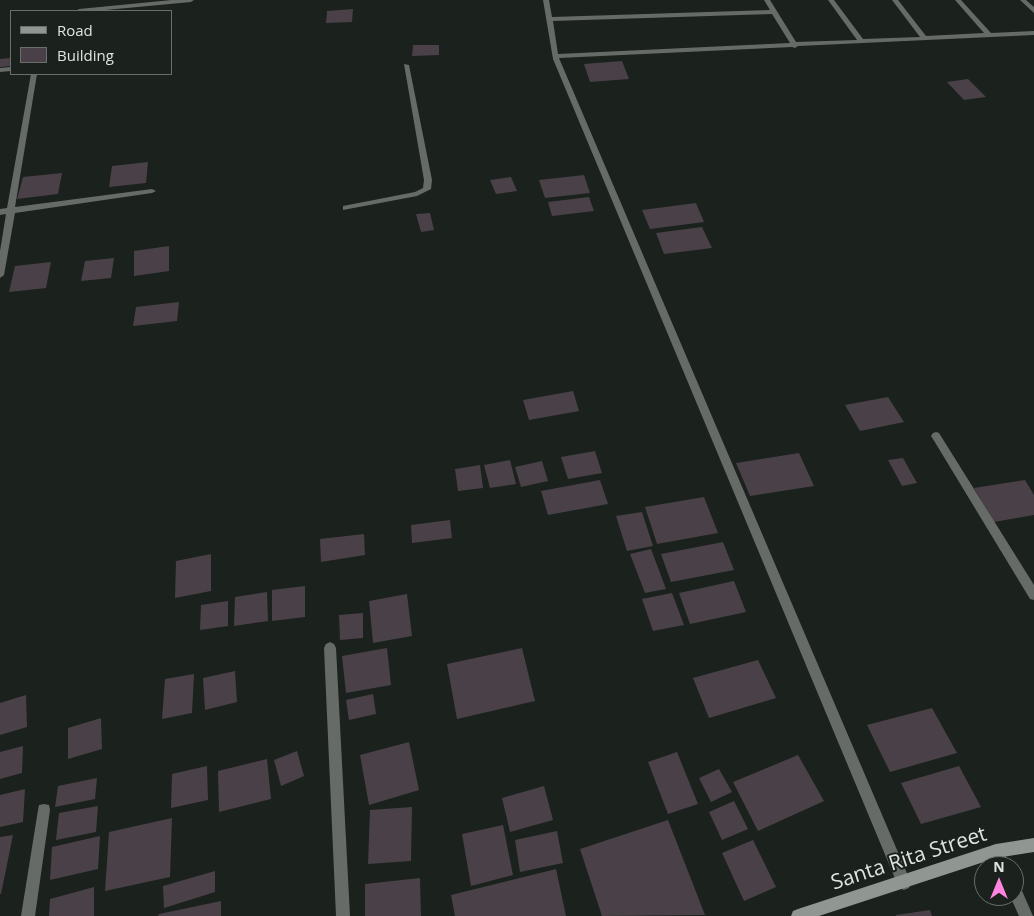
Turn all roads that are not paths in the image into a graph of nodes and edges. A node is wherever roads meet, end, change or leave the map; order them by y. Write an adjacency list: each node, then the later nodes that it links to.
1 (190, 0): 8 (street)
2 (546, 0): 11 (street)
3 (767, 0): 10 (street)
4 (831, 0): 15 (street)
5 (895, 0): 14 (street)
6 (958, 0): 13 (street)
7 (1023, 0): 9 (street)
8 (89, 10)
9 (1034, 11)
10 (774, 12): 11 (street); 16 (street)
11 (549, 19): 17 (street)
12 (1034, 33): 13 (street)
13 (989, 35): 14 (street)
14 (925, 39): 15 (street)
15 (862, 42): 16 (street)
16 (795, 46): 17 (street)
17 (555, 56): 32 (street)
18 (406, 65): 21 (street)
19 (34, 75): 22 (street)
20 (152, 191): 22 (street)
21 (346, 208)
22 (11, 210): 23 (street); 24 (street)
23 (0, 212)
24 (0, 275)
25 (936, 436): 26 (street)
26 (1034, 595)
27 (330, 648): 34 (street)
28 (44, 810): 33 (street)
29 (1034, 845): 30 (street, Santa Rita Street)
30 (996, 851): 31 (street); 32 (street, Santa Rita Street)
31 (998, 856)
32 (904, 883): 35 (street, Santa Rita Street)
33 (28, 916)
34 (343, 916)
35 (798, 916)

